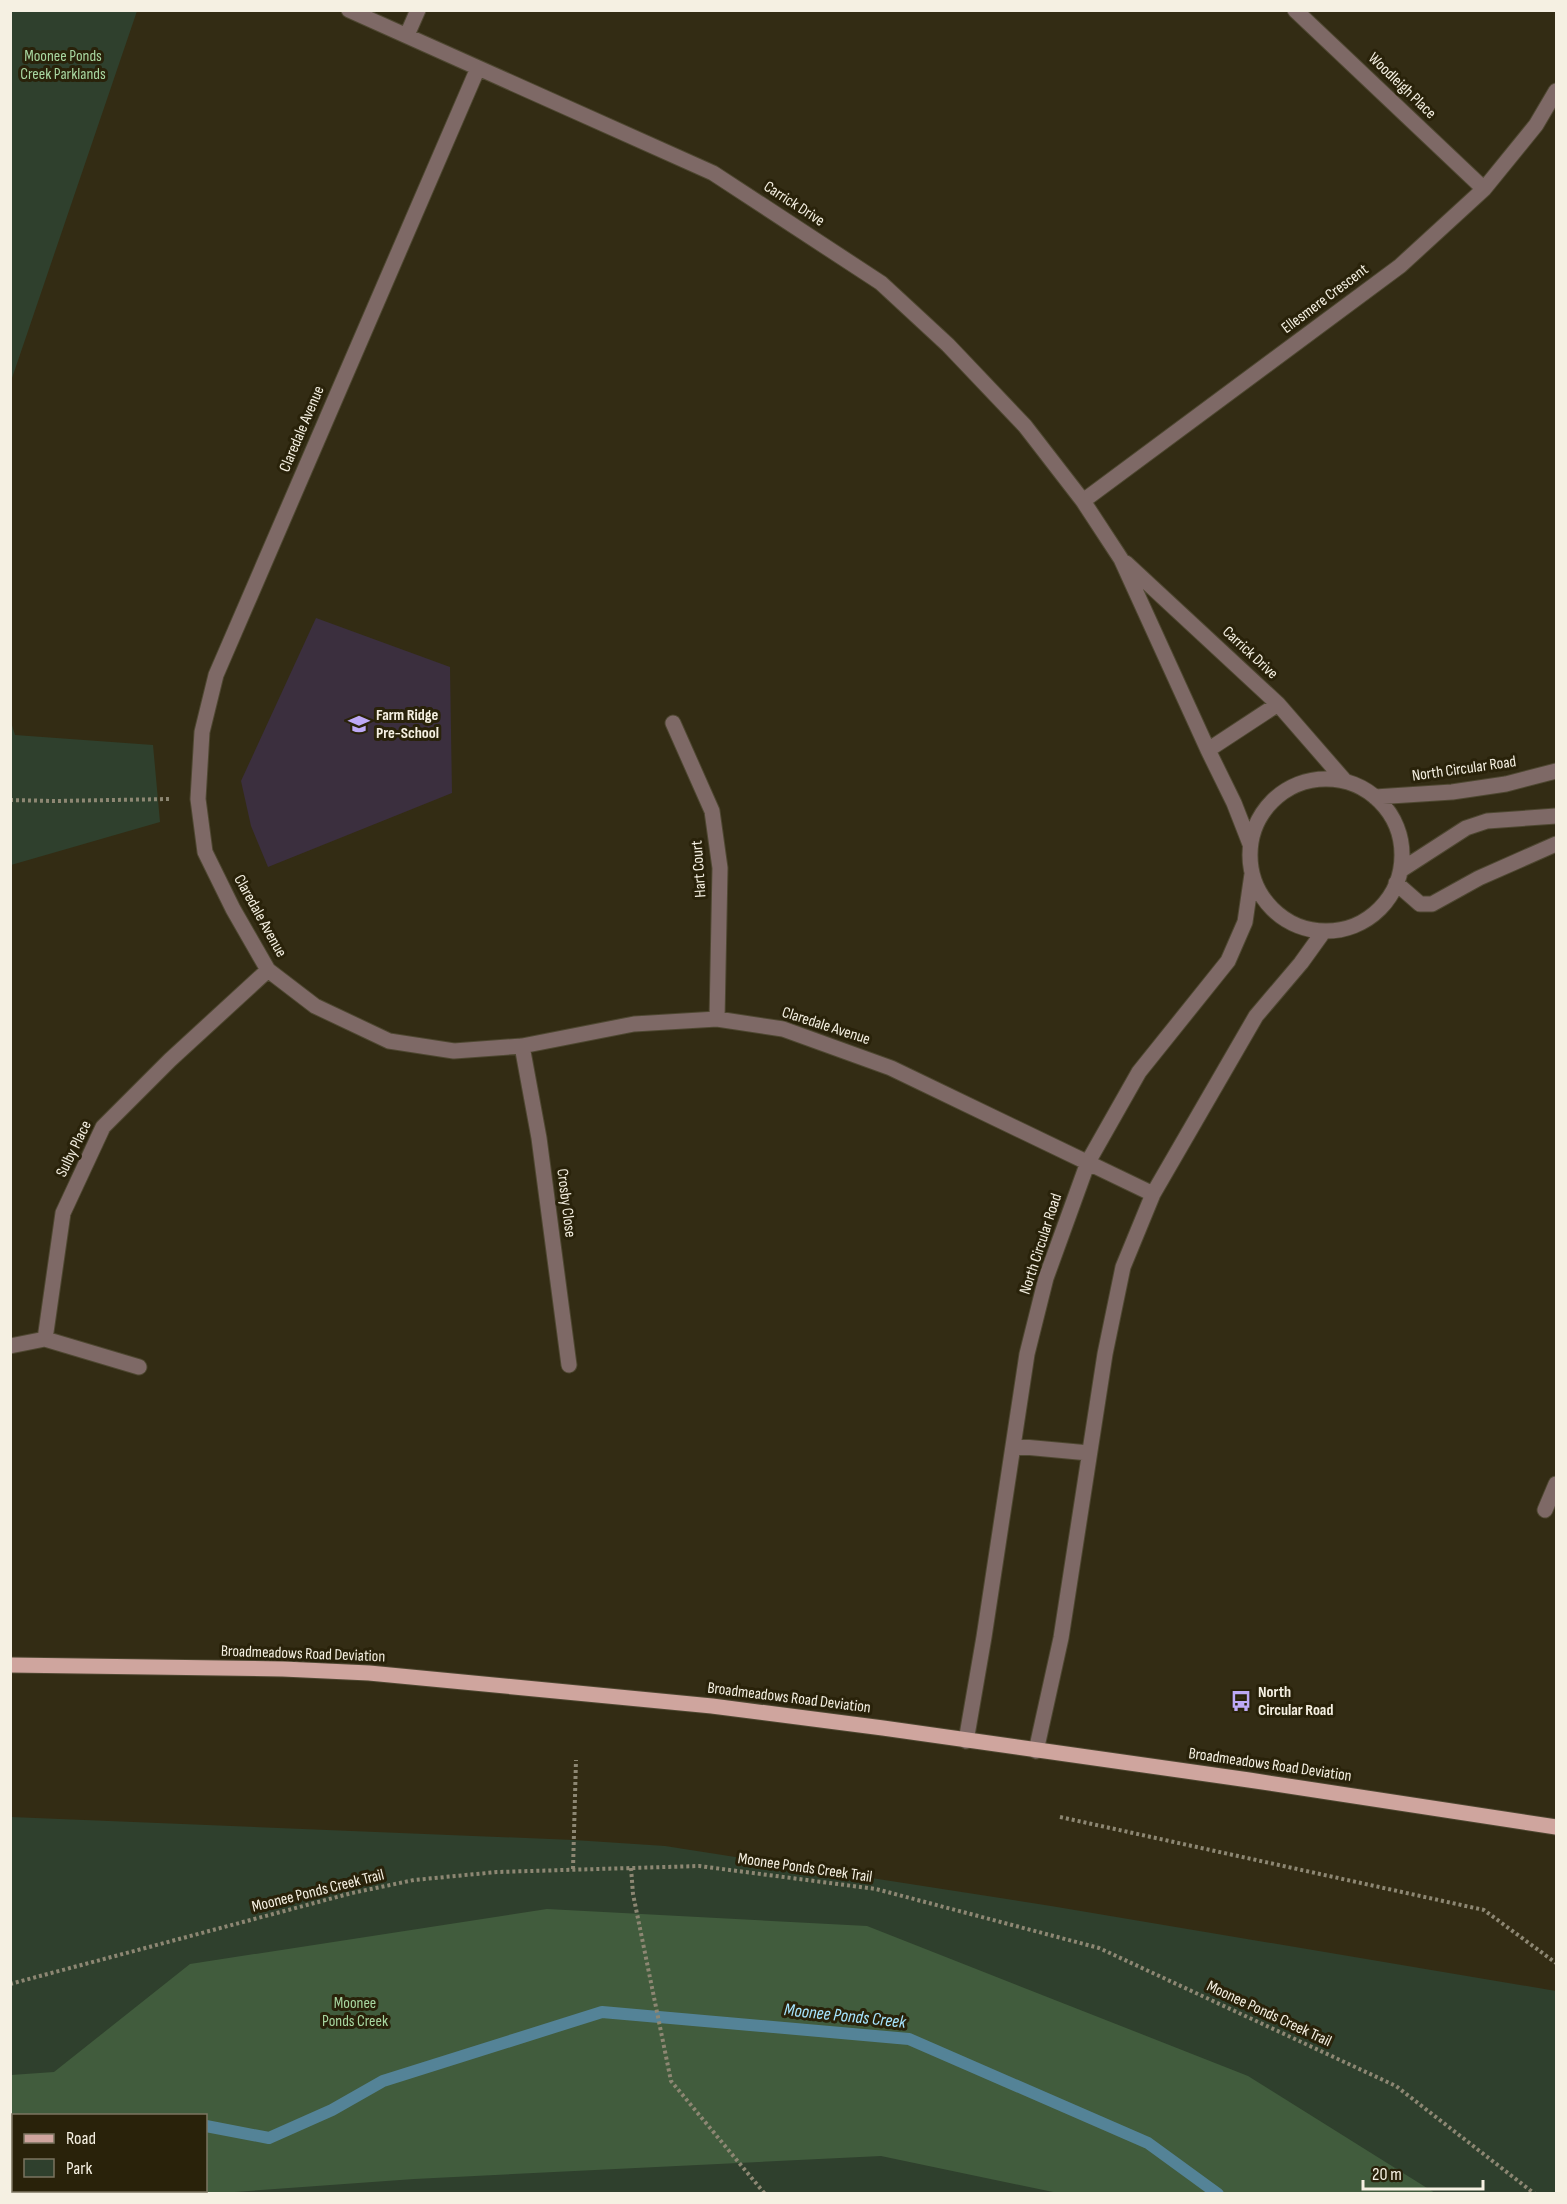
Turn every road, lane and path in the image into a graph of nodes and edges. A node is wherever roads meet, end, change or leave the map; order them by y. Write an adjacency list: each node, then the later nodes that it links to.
1 (349, 10): 4 (street, Carrick Drive)
2 (418, 10): 4 (street)
3 (1295, 10): 7 (street, Woodleigh Place)
4 (407, 35): 5 (street, Carrick Drive)
5 (478, 68): 8 (street, Carrick Drive); 16 (street, Claredale Avenue)
6 (1557, 91): 7 (street, Ellesmere Crescent)
7 (1484, 189): 8 (street, Ellesmere Crescent)
8 (1083, 501): 9 (street, Carrick Drive)
9 (1121, 559): 10 (street, Carrick Drive); 12 (street, Carrick Drive)
10 (1278, 704): 12 (street); 14 (street, Carrick Drive)
11 (673, 723): 25 (street, Hart Court)
12 (1208, 750): 19 (street, Carrick Drive)
13 (1557, 771): 15 (street, North Circular Road)
14 (1345, 781): 15 (street); 19 (street)
15 (1375, 797): 22 (street)
16 (198, 799): 17 (path); 24 (street, Claredale Avenue)
17 (10, 800)
18 (1557, 816): 22 (street)
19 (1250, 843): 21 (street)
20 (1557, 844): 22 (street)
21 (1252, 874): 23 (street); 27 (street, North Circular Road)
22 (1399, 877): 23 (street)
23 (1324, 931): 28 (street)
24 (268, 970): 26 (street, Claredale Avenue); 29 (street, Sulby Place)
25 (717, 1019): 26 (street, Claredale Avenue); 27 (street, Claredale Avenue)
26 (522, 1046): 31 (street, Crosby Close)
27 (1088, 1162): 28 (street, Claredale Avenue); 33 (street, North Circular Road)
28 (1153, 1194): 34 (street)
29 (45, 1339): 30 (street); 32 (street)
30 (10, 1346)
31 (569, 1365)
32 (139, 1367)
33 (1013, 1446): 34 (street); 38 (street, North Circular Road)
34 (1089, 1453): 39 (street)
35 (1557, 1484): 36 (street)
36 (1545, 1510)
37 (10, 1665): 38 (main road, Broadmeadows Road Deviation)
38 (966, 1741): 39 (main road, Broadmeadows Road Deviation)
39 (1036, 1751): 42 (main road, Broadmeadows Road Deviation)
40 (576, 1760): 44 (path)
41 (1060, 1817): 45 (path)
42 (1557, 1827)
43 (631, 1868): 44 (path, Moonee Ponds Creek Trail); 47 (path); 48 (path, Moonee Ponds Creek Trail)
44 (573, 1869): 46 (path, Moonee Ponds Creek Trail)
45 (1557, 1963)
46 (10, 1984)
47 (765, 2193)
48 (1535, 2193)

